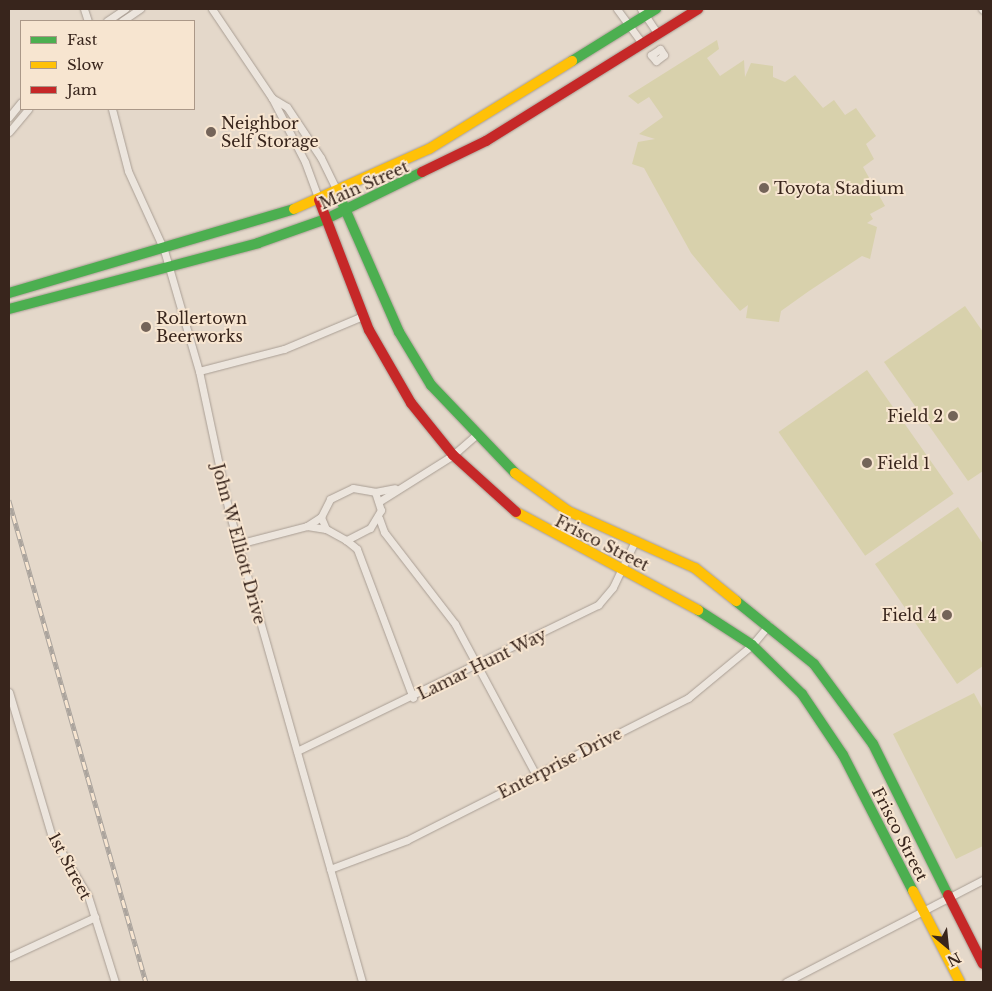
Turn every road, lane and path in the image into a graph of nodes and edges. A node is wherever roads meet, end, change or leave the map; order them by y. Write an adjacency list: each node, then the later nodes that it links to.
1 (125, 9): 8 (street)
2 (140, 9): 9 (street)
3 (212, 9): 14 (street, Frisco Street)
4 (617, 9): 10 (street)
5 (656, 9): 7 (street, Main Street)
6 (698, 9): 11 (street, Main Street)
7 (643, 12): 10 (street, Main Street); 11 (street)
8 (109, 20)
9 (124, 20)
10 (629, 26): 12 (street); 20 (street, Main Street)
11 (658, 34): 12 (street, Main Street)
12 (645, 42): 13 (street); 22 (street, Main Street)
13 (662, 62)
14 (272, 98): 20 (street, Frisco Street); 21 (street, Frisco Street)
15 (20, 103): 18 (street)
16 (27, 110): 19 (street)
17 (112, 110): 24 (street, John W Elliott Drive)
18 (9, 117)
19 (9, 132)
20 (338, 193): 21 (street, Main Street); 22 (street, Frisco Street)
21 (319, 200): 23 (street, Frisco Street); 24 (street, Main Street)
22 (346, 210): 23 (street, Main Street); 30 (street, Frisco Street)
23 (326, 219): 25 (street, Main Street); 28 (street, Frisco Street)
24 (164, 250): 25 (street, John W Elliott Drive); 26 (street, Main Street)
25 (169, 266): 27 (street, Main Street); 29 (street, John W Elliott Drive)
26 (9, 293)
27 (9, 309)
28 (363, 316): 29 (street); 31 (street, Frisco Street)
29 (199, 371): 44 (street, John W Elliott Drive)
30 (475, 436): 31 (street); 43 (street, Frisco Street)
31 (453, 455): 32 (street); 46 (street, Frisco Street)
32 (398, 487): 33 (street); 34 (street)
33 (375, 492): 34 (street); 35 (street)
34 (380, 501): 36 (street)
35 (321, 517): 37 (street); 39 (street)
36 (380, 518): 38 (street); 40 (street)
37 (307, 526): 39 (street); 44 (street)
38 (370, 528): 40 (street); 41 (street)
39 (326, 529): 42 (street)
40 (384, 532): 49 (street)
41 (362, 535): 42 (street); 45 (street)
42 (346, 540): 45 (street)
43 (634, 541): 46 (street, Lamar Hunt Way); 47 (street, Frisco Street)
44 (238, 544): 52 (street, John W Elliott Drive)
45 (357, 549): 51 (street)
46 (621, 570): 48 (street, Frisco Street); 49 (street, Lamar Hunt Way)
47 (769, 625): 48 (street, Enterprise Drive); 56 (street, Frisco Street)
48 (752, 645): 53 (street, Enterprise Drive); 57 (street, Frisco Street)
49 (478, 666): 51 (street, Lamar Hunt Way); 53 (street)
50 (9, 692): 58 (street, 1st Street)
51 (413, 698): 52 (street, Lamar Hunt Way)
52 (297, 751): 54 (street, John W Elliott Drive)
53 (536, 775): 54 (street, Enterprise Drive)
54 (330, 869): 62 (street, John W Elliott Drive)
55 (983, 880): 56 (street)
56 (950, 898): 57 (street); 60 (street, Frisco Street)
57 (923, 912): 63 (street); 64 (street, Frisco Street)
58 (95, 916): 59 (street); 61 (street, 1st Street)
59 (9, 957)
60 (983, 964)
61 (115, 982)
62 (362, 982)
63 (786, 982)
64 (960, 982)

